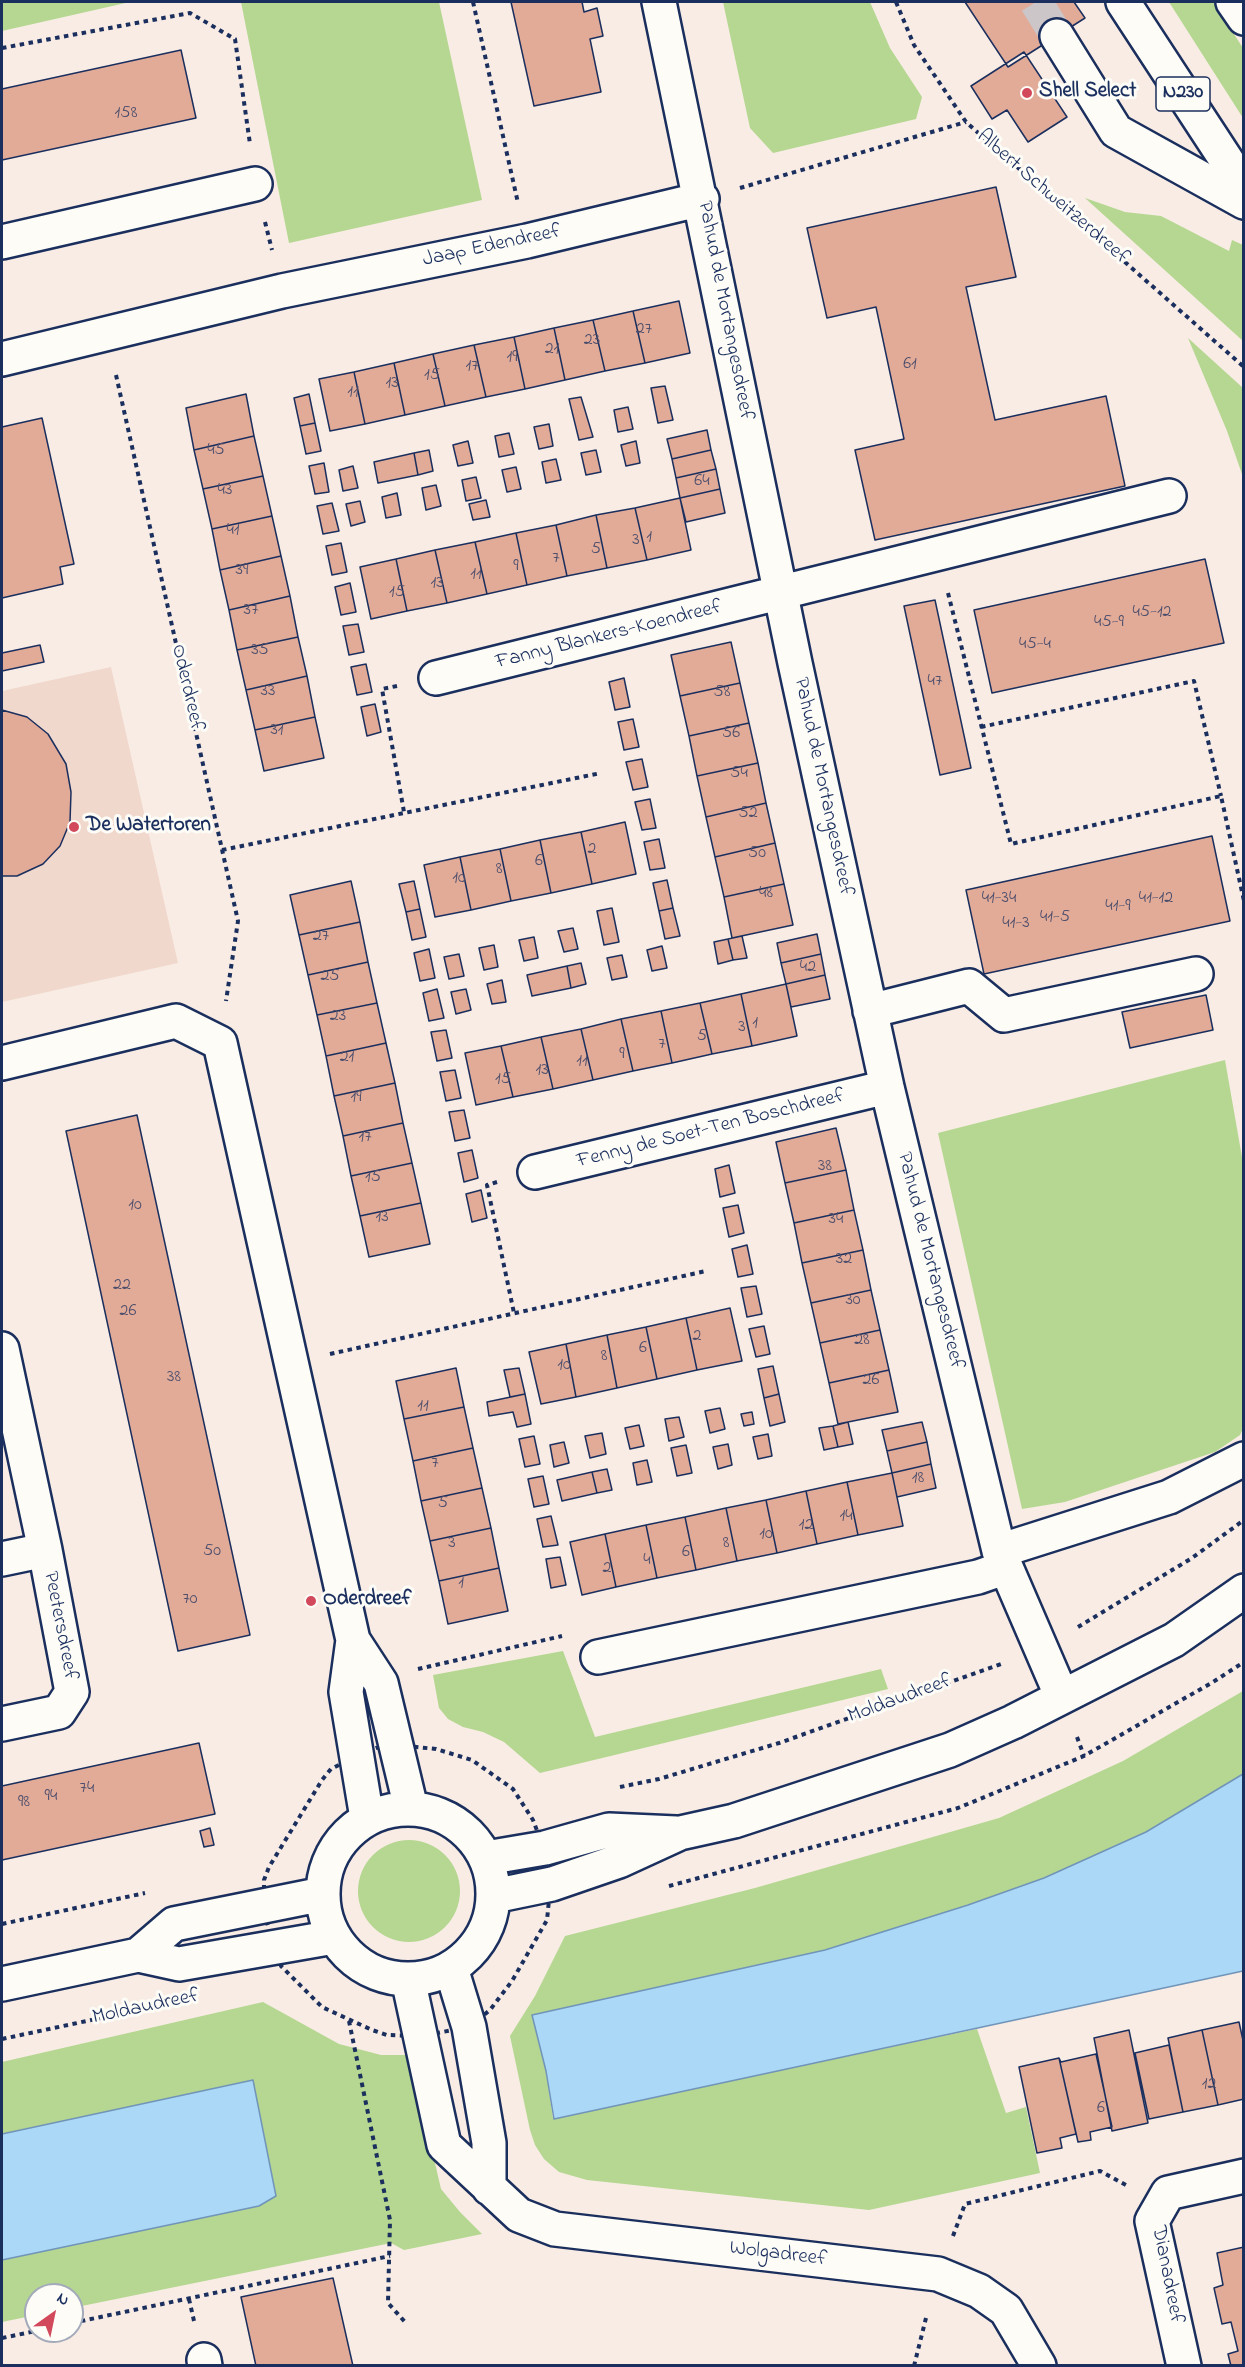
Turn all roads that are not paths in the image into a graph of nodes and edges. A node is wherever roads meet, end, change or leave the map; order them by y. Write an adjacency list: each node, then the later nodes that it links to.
1 (658, 2): 8 (main road, Pahud de Mortangesdreef)
2 (1123, 2): 7 (main road, N230)
3 (1233, 2): 4 (main road)
4 (1244, 18)
5 (1057, 36): 9 (main road)
6 (255, 184): 10 (main road)
7 (1244, 187)
8 (702, 199): 11 (main road, Jaap Edendreef); 13 (main road, Pahud de Mortangesdreef)
9 (1244, 202)
10 (2, 242)
11 (2, 359)
12 (1169, 496): 13 (main road, Fanny Blankers-Koendreef)
13 (781, 594): 14 (main road, Fanny Blankers-Koendreef); 16 (main road, Pahud de Mortangesdreef)
14 (436, 678)
15 (1196, 974): 16 (main road)
16 (870, 1011): 18 (main road, Pahud de Mortangesdreef)
17 (2, 1063): 26 (main road)
18 (887, 1087): 19 (main road, Fenny de Soet-Ten Boschdreef); 24 (main road, Pahud de Mortangesdreef)
19 (536, 1172)
20 (2, 1349): 22 (main road, Peetersdreef)
21 (1244, 1460): 24 (main road)
22 (45, 1550): 23 (main road, Peetersdreef); 29 (main road, Peetersdreef)
23 (2, 1559)
24 (1001, 1559): 27 (main road); 28 (main road, Pahud de Mortangesdreef)
25 (1244, 1591): 28 (main road)
26 (353, 1640): 30 (main road); 31 (main road)
27 (598, 1656)
28 (1062, 1697): 32 (main road)
29 (2, 1724)
30 (411, 1808): 31 (main road); 33 (main road)
31 (367, 1818): 34 (main road)
32 (680, 1833): 33 (main road); 35 (main road)
33 (486, 1858): 35 (main road)
34 (322, 1894): 36 (main road); 37 (main road, Moldaudreef)
35 (494, 1896): 38 (main road)
36 (334, 1937): 37 (main road, Moldaudreef); 39 (main road)
37 (138, 1955): 40 (main road, Moldaudreef)
38 (451, 1968): 39 (main road); 42 (main road)
39 (408, 1979): 42 (main road, Wolgadreef)
40 (2, 1984)
41 (1244, 2176): 44 (main road, Dianadreef)
42 (489, 2188): 43 (main road, Wolgadreef)
43 (1039, 2366)
44 (1184, 2366)

